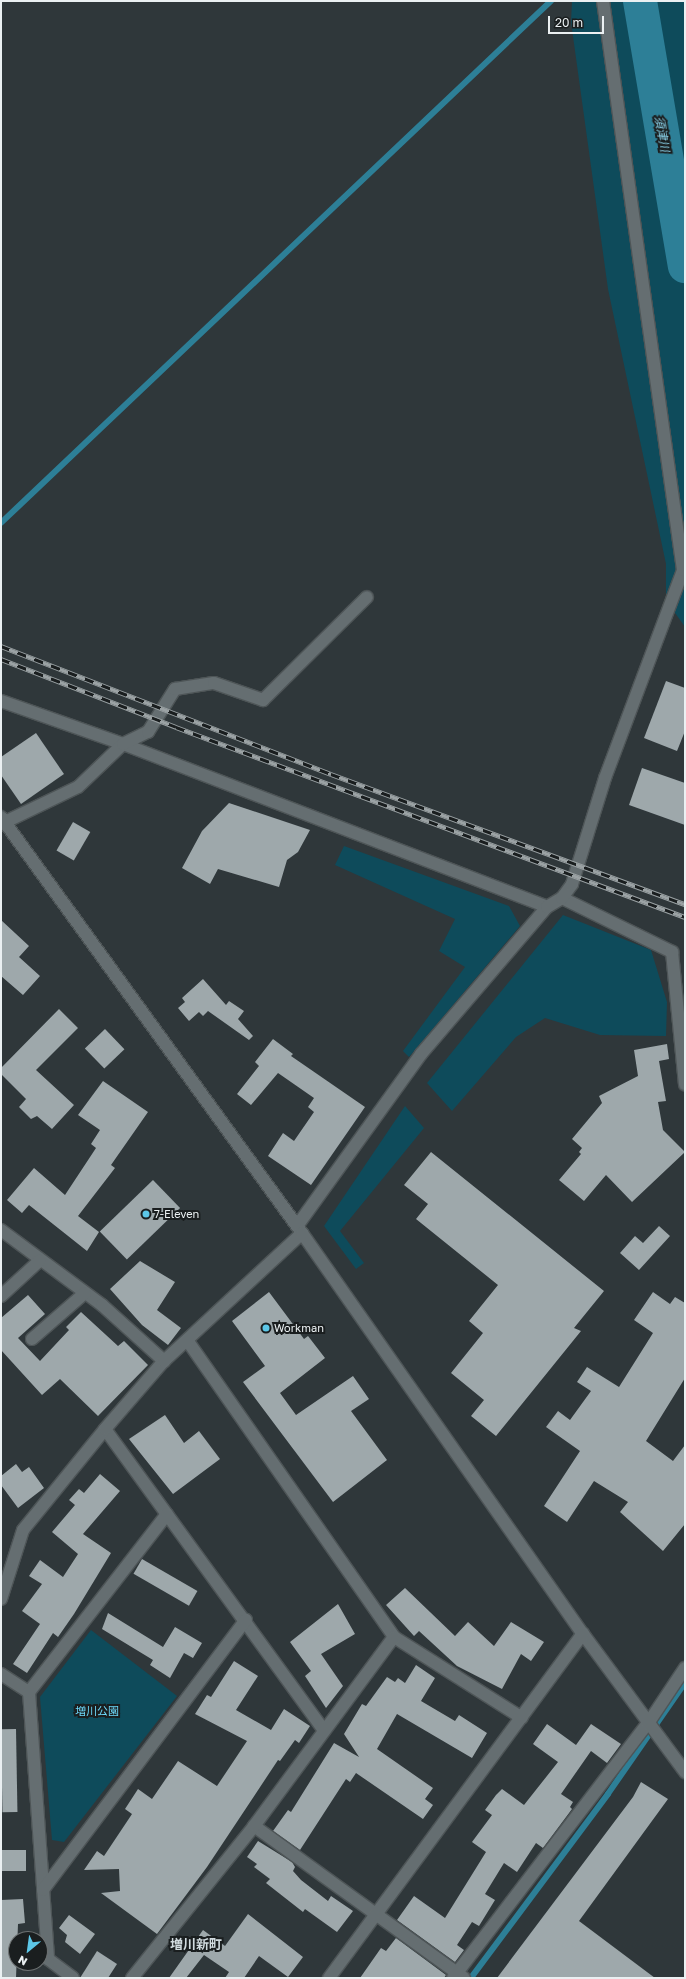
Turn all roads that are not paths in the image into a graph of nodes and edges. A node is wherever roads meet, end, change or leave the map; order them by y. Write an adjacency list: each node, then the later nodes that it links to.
1 (603, 1): 6 (street)
2 (367, 596): 4 (street)
3 (1, 700): 4 (street)
4 (123, 744): 5 (street); 7 (street)
5 (2, 821): 10 (street)
6 (562, 898): 7 (street); 8 (street)
7 (547, 907): 10 (street)
8 (685, 1084)
9 (1, 1230): 11 (street)
10 (299, 1230): 15 (street); 21 (street)
11 (39, 1261): 12 (street); 13 (street)
12 (85, 1293): 14 (street); 16 (street)
13 (1, 1296)
14 (32, 1339)
15 (187, 1340): 16 (street); 22 (street)
16 (164, 1361): 17 (street)
17 (105, 1429): 18 (street); 19 (street)
18 (167, 1514): 20 (street); 25 (street)
19 (1, 1599)
20 (246, 1620): 28 (street); 31 (street)
21 (583, 1634): 26 (street); 27 (street)
22 (394, 1637): 26 (street); 28 (street)
23 (685, 1668): 27 (street)
24 (1, 1674): 25 (street)
25 (29, 1692): 31 (street)
26 (522, 1718): 32 (street)
27 (649, 1722): 29 (street); 33 (street)
28 (324, 1730): 30 (street)
29 (685, 1772)
30 (254, 1826): 32 (street); 35 (street)
31 (43, 1890): 34 (street)
32 (375, 1916): 33 (street); 36 (street)
33 (458, 1976)
34 (73, 1978)
35 (132, 1978)
36 (329, 1978)

